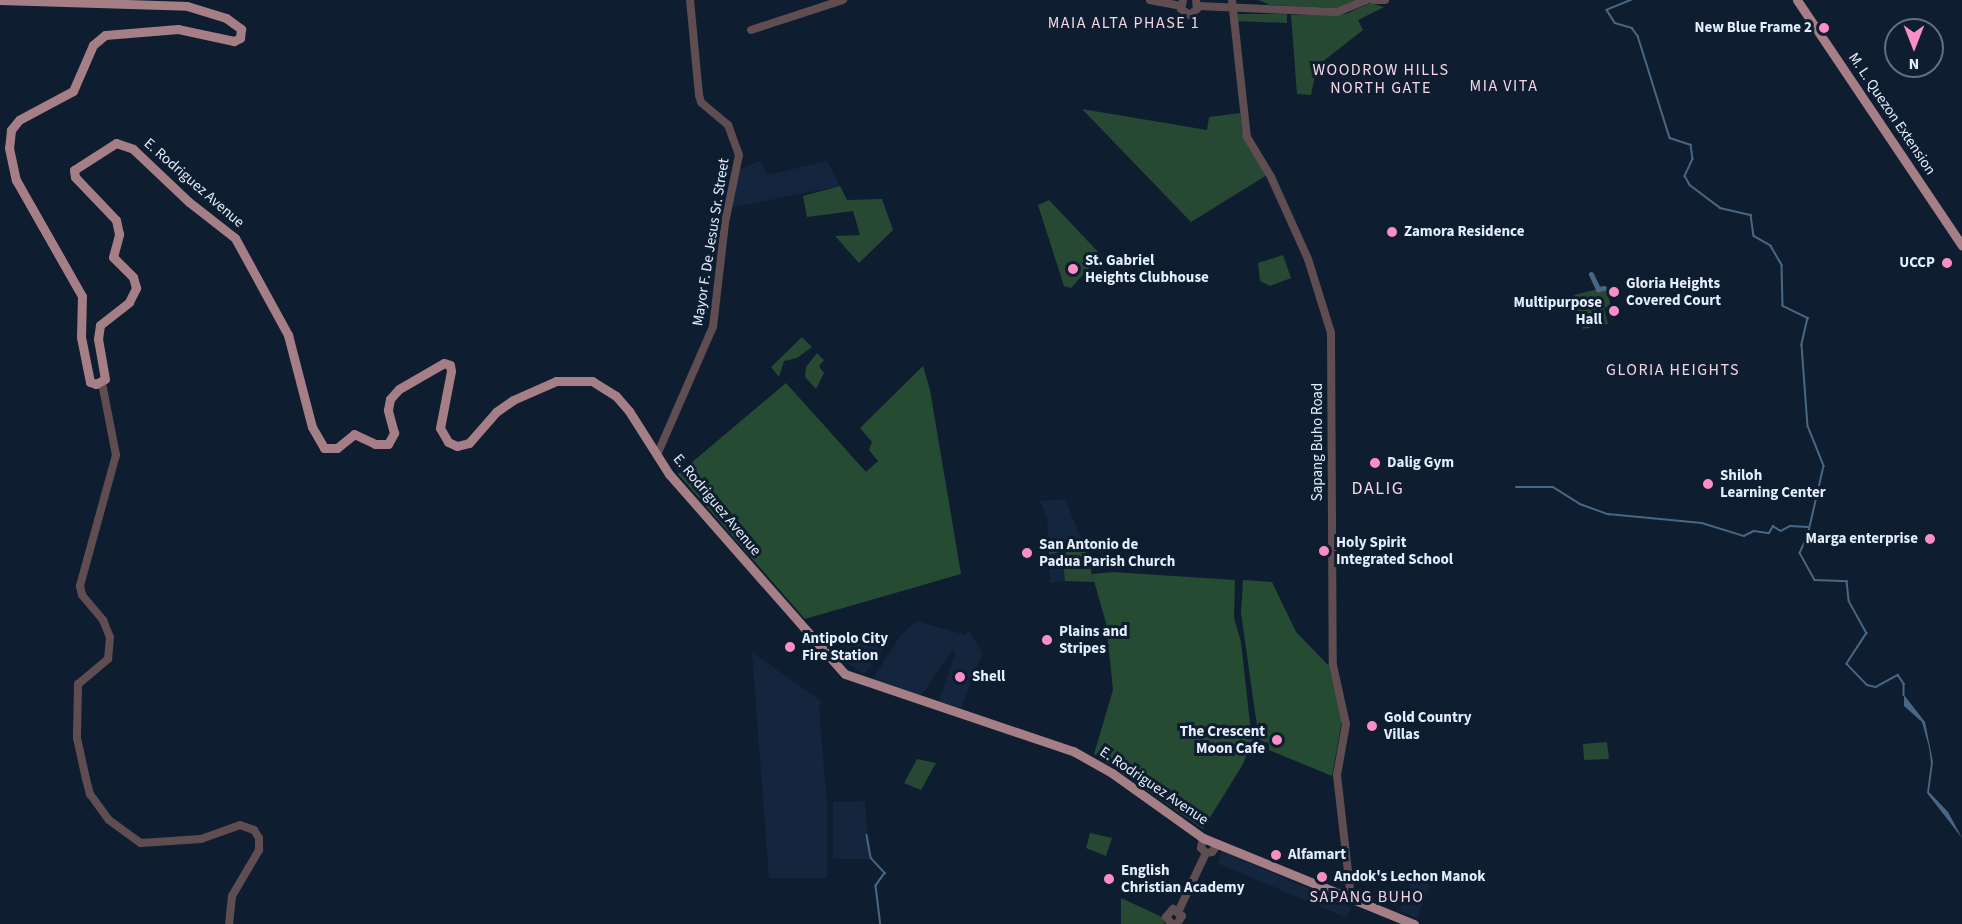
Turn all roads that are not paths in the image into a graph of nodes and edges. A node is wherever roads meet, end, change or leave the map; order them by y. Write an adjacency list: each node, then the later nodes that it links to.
1 (0, 0): 14 (main road)
2 (690, 0): 15 (street, Mayor F. De Jesus Sr. Street)
3 (843, 0): 12 (street)
4 (1150, 0): 9 (street)
5 (1366, 0): 11 (street)
6 (1373, 0): 7 (street)
7 (1385, 0)
8 (1797, 0): 13 (main road, M. L. Quezon Extension)
9 (1181, 3): 10 (street)
10 (1197, 3): 11 (street)
11 (1232, 4): 19 (street, Sapang Buho Road)
12 (751, 30)
13 (1962, 246)
14 (102, 382): 15 (main road, E. Rodriguez Avenue); 21 (street)
15 (657, 455): 16 (main road, E. Rodriguez Avenue)
16 (1203, 838): 17 (main road, E. Rodriguez Avenue); 18 (street)
17 (1218, 844): 18 (street); 19 (main road, E. Rodriguez Avenue)
18 (1206, 853): 20 (street)
19 (1351, 898): 24 (main road, E. Rodriguez Avenue)
20 (1179, 910): 22 (street); 23 (street)
21 (229, 924)
22 (1172, 924)
23 (1177, 924)
24 (1414, 924)

